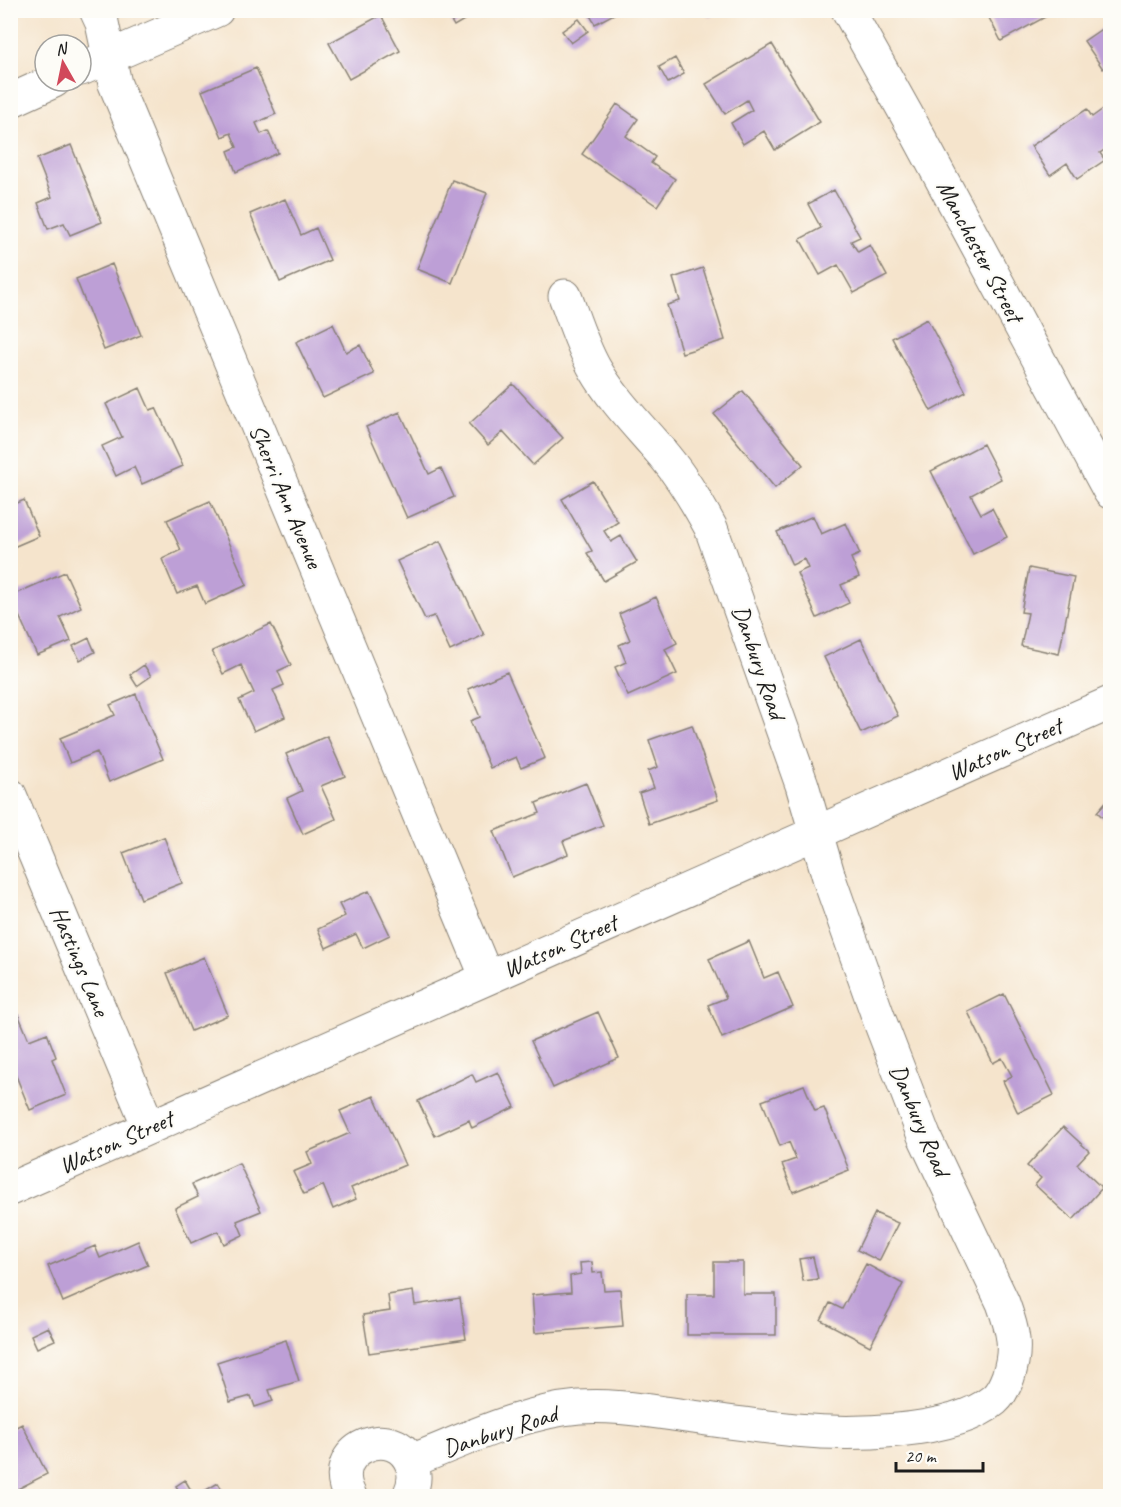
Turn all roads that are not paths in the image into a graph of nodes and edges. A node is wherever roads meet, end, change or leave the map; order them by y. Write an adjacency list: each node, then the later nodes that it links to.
1 (96, 10): 4 (street, Sherri Ann Avenue)
2 (217, 10): 4 (street)
3 (849, 10): 8 (street, Manchester Street)
4 (95, 63): 12 (street, Sherri Ann Avenue)
5 (33, 91): 6 (street)
6 (10, 101)
7 (564, 296): 11 (street, Danbury Road)
8 (1110, 492)
9 (1110, 703): 11 (street, Watson Street)
10 (10, 795): 13 (street, Hastings Lane)
11 (817, 832): 12 (street, Watson Street); 15 (street, Danbury Road)
12 (487, 978): 13 (street, Watson Street)
13 (149, 1127): 14 (street, Watson Street)
14 (10, 1189)
15 (411, 1461): 16 (street); 17 (street)
16 (350, 1497)
17 (409, 1497)

